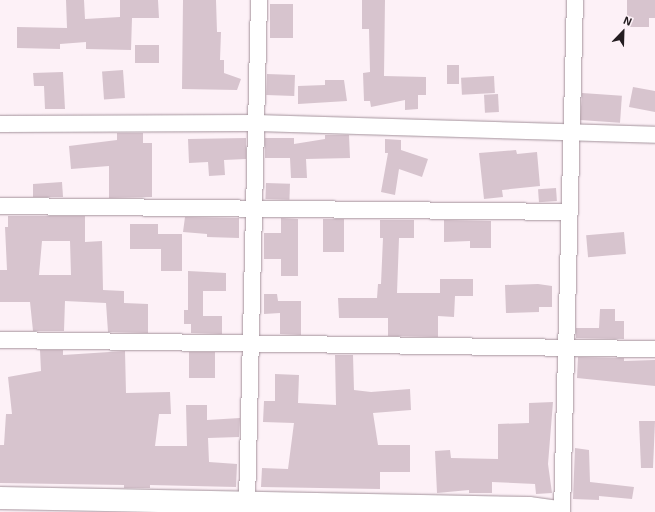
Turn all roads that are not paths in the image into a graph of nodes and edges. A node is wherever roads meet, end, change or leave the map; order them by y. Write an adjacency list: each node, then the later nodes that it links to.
1 (259, 0): 3 (street)
2 (575, 0): 5 (street)
3 (256, 123): 4 (street); 5 (street); 8 (street)
4 (0, 124)
5 (572, 130): 6 (street); 9 (street)
6 (655, 134)
7 (0, 206): 8 (street)
8 (254, 208): 9 (street); 11 (street)
9 (570, 212): 12 (street)
10 (0, 340): 11 (street)
11 (251, 343): 12 (street); 15 (street)
12 (567, 348): 13 (street); 18 (street)
13 (655, 349)
14 (0, 498): 15 (main road)
15 (247, 503): 16 (main road)
16 (330, 508): 17 (main road)
17 (556, 512)
18 (562, 512)

